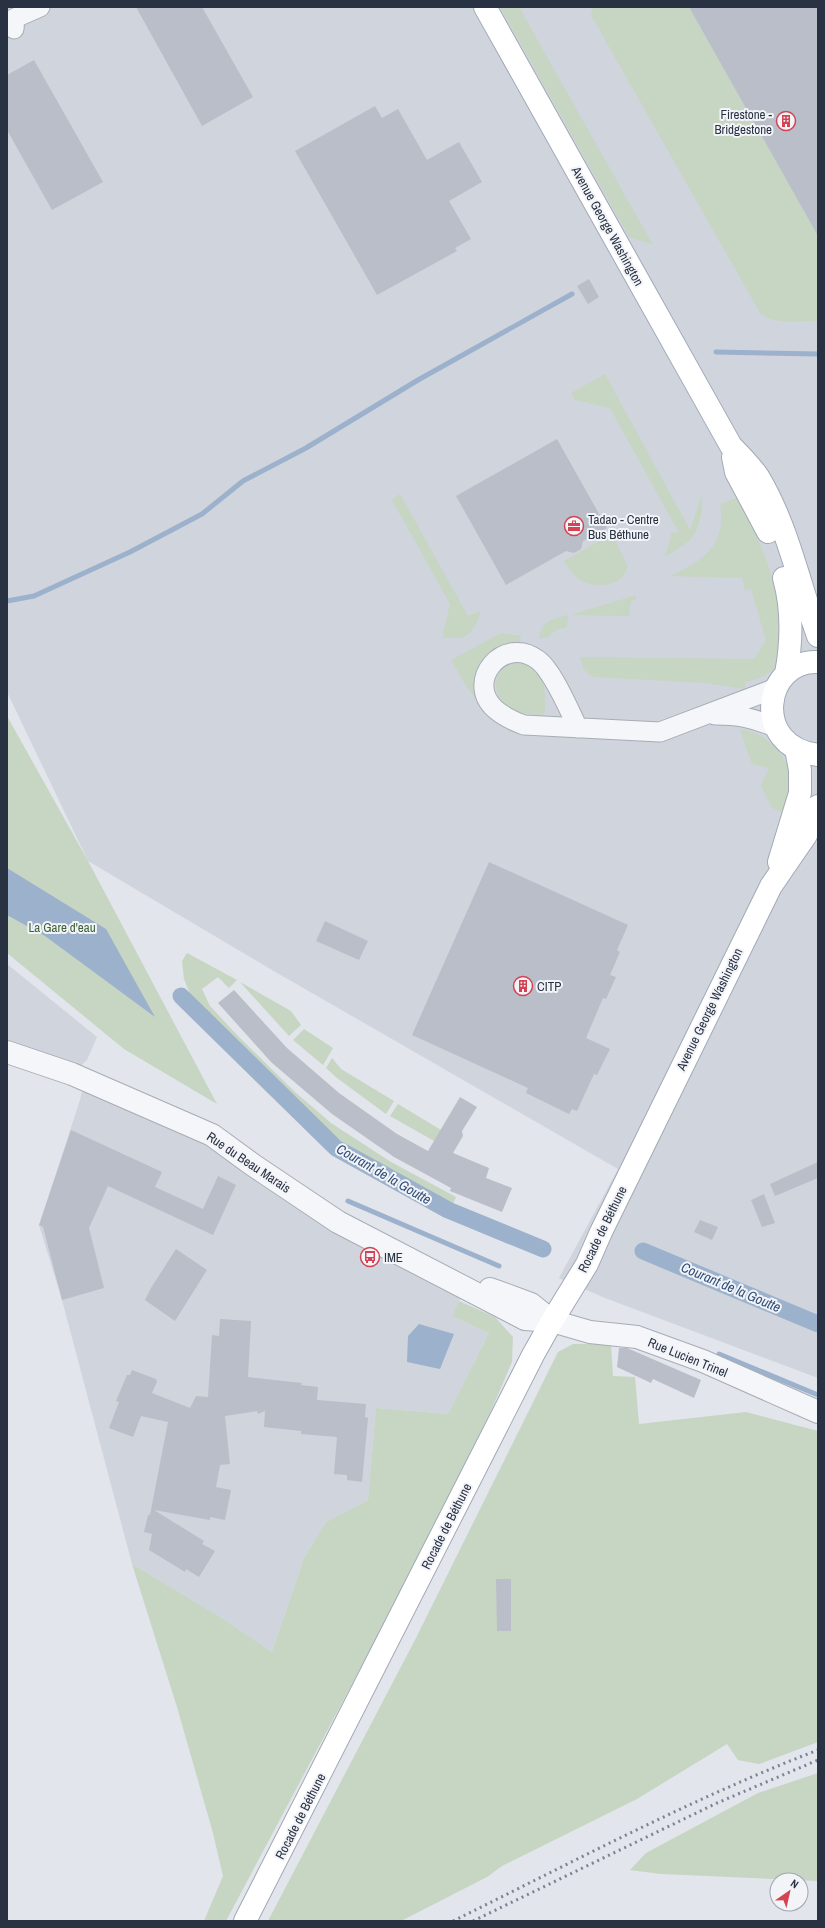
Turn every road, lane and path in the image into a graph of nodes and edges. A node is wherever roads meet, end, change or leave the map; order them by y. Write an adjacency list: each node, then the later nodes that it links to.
1 (40, 7): 3 (street)
2 (485, 7): 4 (main road, Avenue George Washington)
3 (14, 29)
4 (731, 446): 5 (main road, Avenue George Washington); 7 (main road, Avenue George Washington)
5 (818, 636)
6 (818, 662): 7 (main road)
7 (781, 681): 8 (street); 9 (main road, Avenue George Washington)
8 (705, 714): 9 (street); 10 (street)
9 (776, 727): 11 (main road)
10 (578, 728): 10 (street)
11 (796, 749): 12 (main road); 14 (main road, Avenue George Washington)
12 (818, 755)
13 (818, 806): 14 (main road, Avenue George Washington)
14 (771, 886): 16 (main road, Avenue George Washington)
15 (7, 1052): 17 (street, Rue du Beau Marais)
16 (649, 1134): 17 (main road, Rocade de Béthune)
17 (552, 1320): 18 (street, Rue Lucien Trinel); 19 (main road, Rocade de Béthune)
18 (818, 1412)
19 (245, 1921)

